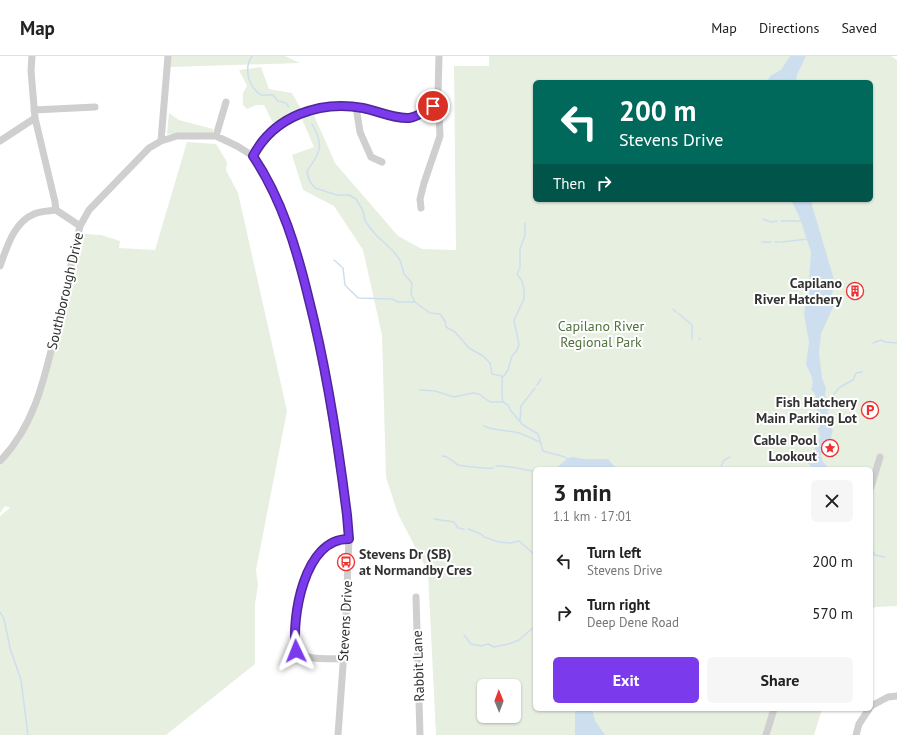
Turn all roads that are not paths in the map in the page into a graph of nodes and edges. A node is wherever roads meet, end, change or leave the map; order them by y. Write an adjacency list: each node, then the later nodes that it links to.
1 (32, 56): 8 (street)
2 (168, 56): 12 (street)
3 (439, 56): 4 (street)
4 (438, 95): 7 (street); 15 (street)
5 (226, 102): 10 (street)
6 (95, 107): 8 (street)
7 (356, 107): 13 (street); 14 (street)
8 (34, 110): 9 (street)
9 (35, 118): 11 (street); 16 (street)
10 (216, 136): 12 (street, Stevens Drive); 13 (street, Stevens Drive)
11 (0, 141)
12 (161, 141): 17 (street, Southborough Drive)
13 (253, 156): 22 (street, Stevens Drive)
14 (382, 162)
15 (421, 208)
16 (56, 210): 17 (street); 18 (street)
17 (80, 226): 20 (street, Southborough Drive)
18 (0, 266)
19 (880, 457): 21 (street)
20 (0, 461)
21 (873, 480)
22 (349, 539): 24 (street, Stevens Drive); 24 (street)
23 (416, 597): 30 (street, Rabbit Lane)
24 (344, 659): 29 (street, Stevens Drive)
25 (897, 696): 26 (street)
26 (873, 705)
27 (773, 711): 31 (street)
28 (868, 711): 32 (street)
29 (338, 735)
30 (420, 735)
31 (766, 735)
32 (856, 735)

